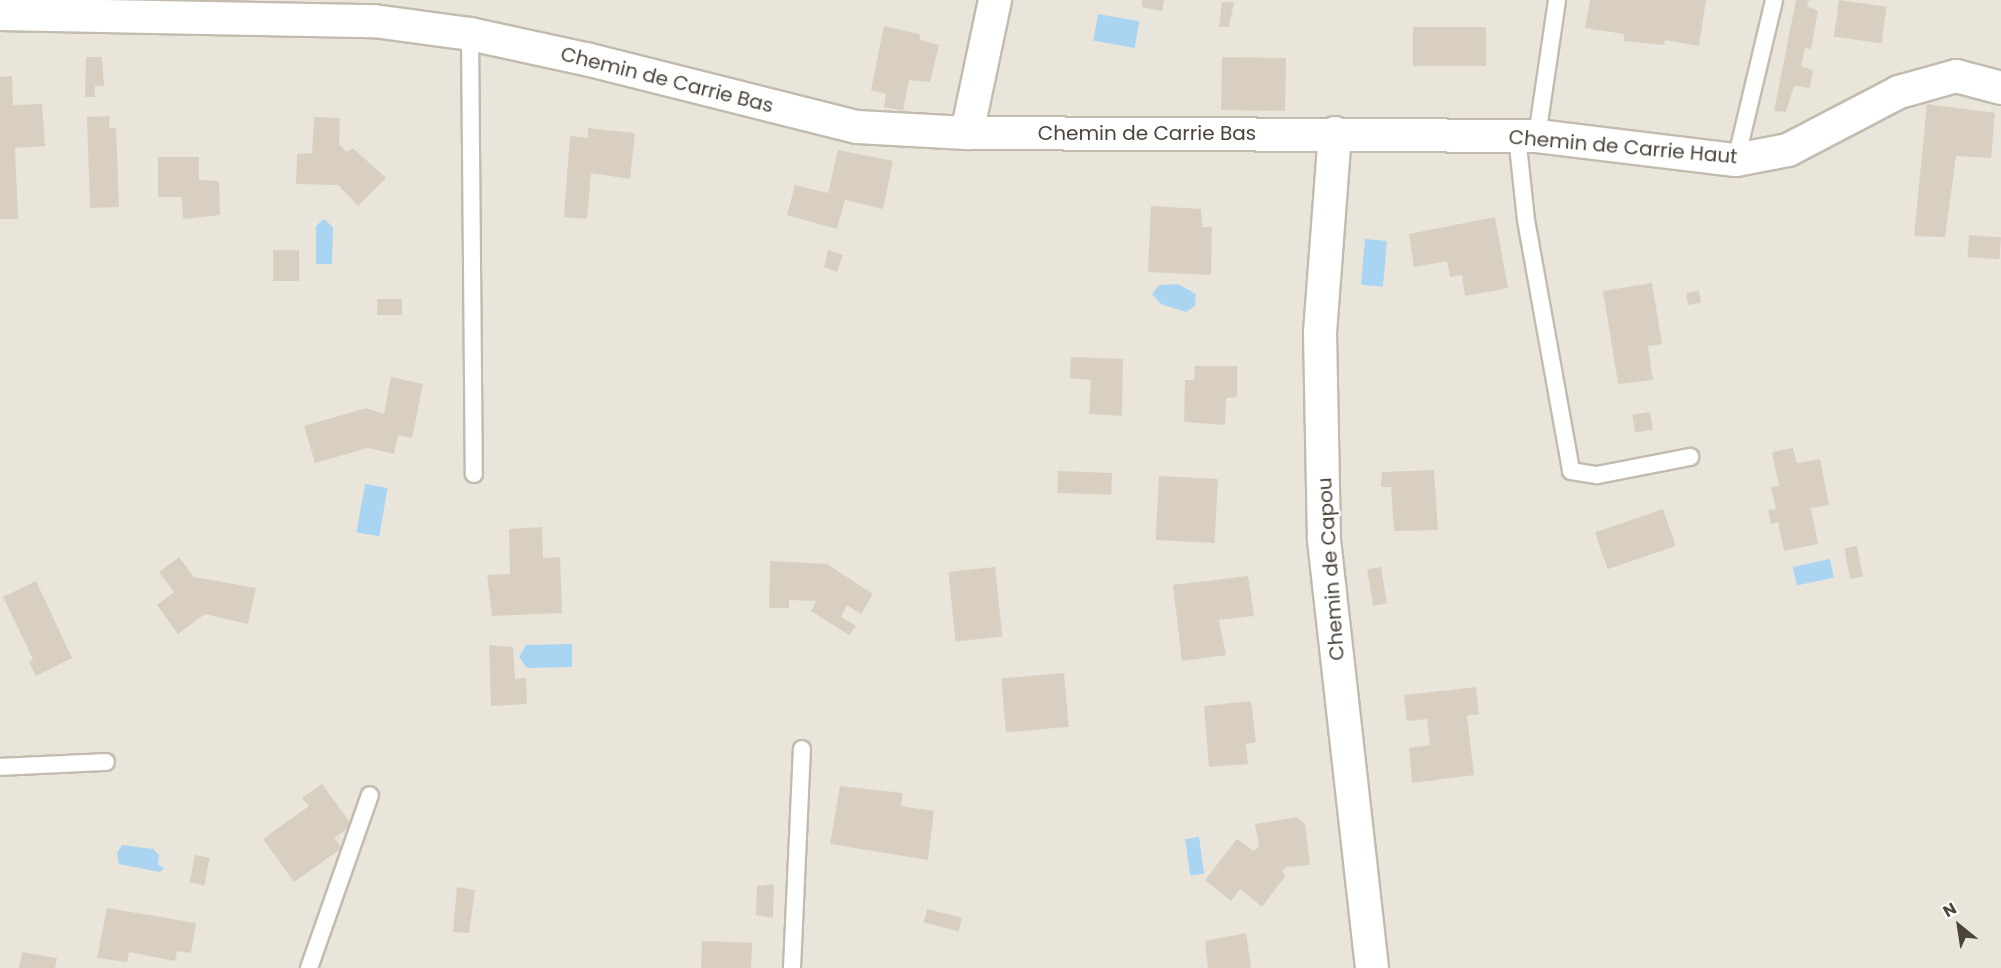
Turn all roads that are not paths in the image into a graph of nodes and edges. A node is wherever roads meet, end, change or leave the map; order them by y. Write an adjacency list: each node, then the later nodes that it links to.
1 (995, 0): 7 (street)
2 (1557, 0): 9 (lane)
3 (1774, 0): 10 (lane)
4 (17, 10): 5 (street, Chemin de Carrie Bas)
5 (470, 34): 7 (street, Chemin de Carrie Bas); 12 (lane)
6 (2001, 88): 10 (street, Chemin de Carrie Haut)
7 (967, 133): 8 (street, Chemin de Carrie Bas)
8 (1335, 133): 9 (street, Chemin de Carrie Haut); 19 (street, Chemin de Capou)
9 (1527, 136): 10 (street, Chemin de Carrie Haut); 11 (lane)
10 (1736, 160)
11 (1690, 457)
12 (474, 474)
13 (802, 749): 18 (lane)
14 (106, 762): 15 (lane)
15 (0, 767)
16 (370, 795): 17 (lane)
17 (309, 968)
18 (792, 968)
19 (1371, 968)

